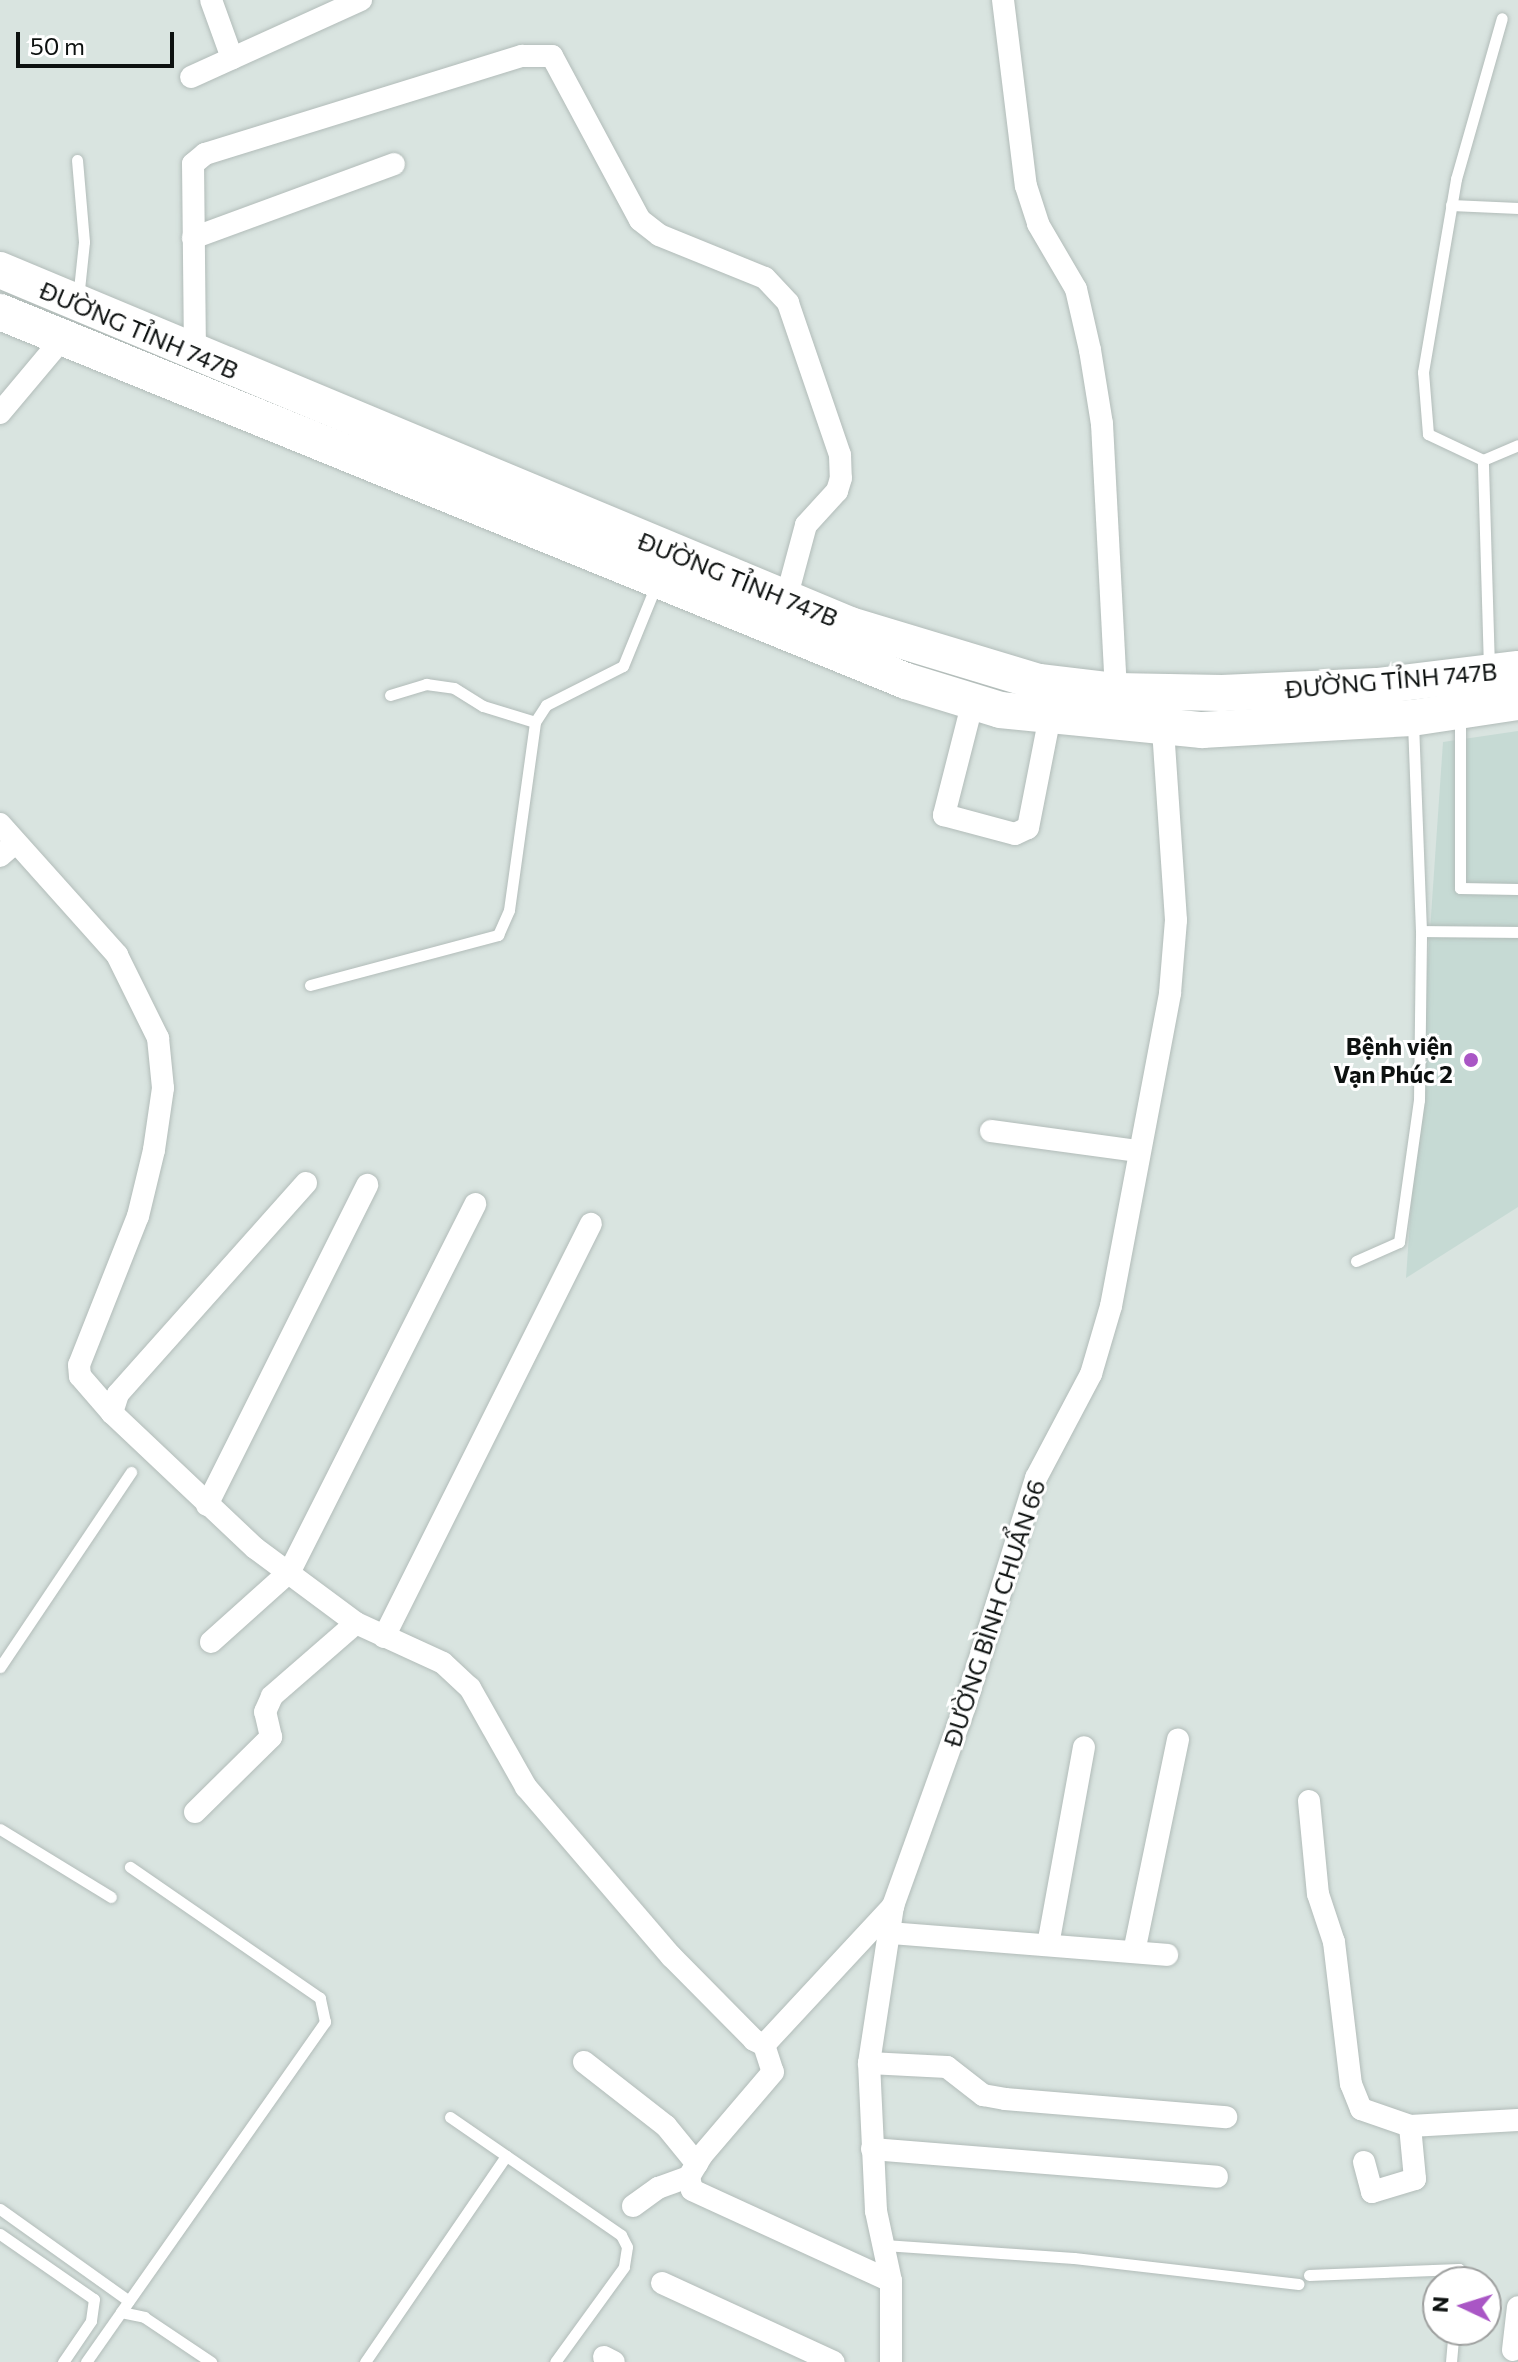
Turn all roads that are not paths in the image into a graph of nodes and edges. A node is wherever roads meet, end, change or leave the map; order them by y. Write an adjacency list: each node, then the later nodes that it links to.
1 (211, 0): 6 (street)
2 (361, 0): 4 (street)
3 (1003, 0): 25 (street)
4 (324, 7): 6 (street)
5 (1502, 18): 10 (lane)
6 (232, 58): 7 (street)
7 (191, 77)
8 (77, 160): 14 (lane)
9 (394, 164): 12 (street)
10 (1451, 205): 11 (lane); 20 (lane)
11 (1518, 208)
12 (193, 238): 17 (street); 23 (street)
13 (0, 270): 14 (main road, ĐƯỜNG TỈNH 747B)
14 (77, 303): 17 (main road, ĐƯỜNG TỈNH 747B)
15 (0, 312): 16 (main road, ĐƯỜNG TỈNH 747B)
16 (63, 338): 18 (street); 21 (main road, ĐƯỜNG TỈNH 747B)
17 (195, 353): 21 (main road, ĐƯỜNG TỈNH 747B)
18 (0, 413)
19 (1518, 445): 20 (lane)
20 (1483, 460): 24 (lane)
21 (426, 469): 22 (main road, ĐƯỜNG TỈNH 747B); 23 (main road, ĐƯỜNG TỈNH 747B)
22 (658, 581): 27 (main road, ĐƯỜNG TỈNH 747B); 32 (lane)
23 (786, 599): 25 (main road, ĐƯỜNG TỈNH 747B)
24 (1504, 670): 25 (main road, ĐƯỜNG TỈNH 747B)
25 (1116, 691)
26 (390, 695): 32 (lane)
27 (973, 701): 30 (main road, ĐƯỜNG TỈNH 747B); 30 (street)
28 (1518, 702): 29 (main road, ĐƯỜNG TỈNH 747B)
29 (1460, 711): 31 (main road, ĐƯỜNG TỈNH 747B); 36 (lane)
30 (1050, 716): 33 (main road, ĐƯỜNG TỈNH 747B)
31 (1412, 718): 33 (main road, ĐƯỜNG TỈNH 747B); 37 (lane)
32 (535, 722): 39 (lane)
33 (1163, 728): 41 (street, ĐƯỜNG BÌNH CHUẨN 66)
34 (0, 824): 35 (street)
35 (8, 850): 47 (street)
36 (1518, 889)
37 (1421, 931): 38 (lane); 46 (lane)
38 (1518, 932)
39 (310, 985)
40 (991, 1131): 41 (street)
41 (1137, 1151): 62 (street, ĐƯỜNG BÌNH CHUẨN 66)
42 (306, 1183): 47 (street)
43 (367, 1185): 49 (street)
44 (475, 1204): 50 (street)
45 (591, 1224): 52 (street)
46 (1356, 1261)
47 (112, 1413): 49 (street)
48 (131, 1472): 54 (lane)
49 (207, 1505): 50 (street)
50 (290, 1571): 51 (street); 53 (street)
51 (356, 1623): 52 (street); 58 (street)
52 (384, 1637): 67 (street)
53 (211, 1642)
54 (0, 1667)
55 (1178, 1740): 65 (street)
56 (1084, 1747): 64 (street)
57 (1309, 1801): 73 (street)
58 (195, 1812)
59 (0, 1829): 61 (lane)
60 (130, 1867): 88 (lane)
61 (111, 1897)
62 (893, 1906): 63 (street, ĐƯỜNG BÌNH CHUẨN 66); 67 (street)
63 (890, 1933): 64 (street); 69 (street, ĐƯỜNG BÌNH CHUẨN 66)
64 (1048, 1945): 65 (street)
65 (1134, 1952): 66 (street)
66 (1167, 1955)
67 (764, 2045): 77 (street)
68 (584, 2062): 77 (street)
69 (869, 2063): 71 (street); 74 (street, ĐƯỜNG BÌNH CHUẨN 66)
70 (450, 2117): 75 (lane)
71 (1226, 2117)
72 (1518, 2120): 73 (street)
73 (1410, 2126): 76 (street)
74 (872, 2149): 78 (street); 82 (street, ĐƯỜNG BÌNH CHUẨN 66)
75 (506, 2156): 95 (lane); 96 (lane)
76 (1364, 2162)
77 (693, 2171): 79 (street); 85 (street)
78 (1217, 2177)
79 (633, 2206)
80 (0, 2209): 88 (lane)
81 (0, 2234): 92 (lane)
82 (884, 2245): 85 (street, ĐƯỜNG BÌNH CHUẨN 66); 87 (lane)
83 (1422, 2270): 84 (lane)
84 (1309, 2275)
85 (891, 2281): 98 (street, ĐƯỜNG BÌNH CHUẨN 66)
86 (662, 2283): 97 (street)
87 (1298, 2284)
88 (129, 2301): 90 (lane)
89 (1518, 2307): 91 (street)
90 (121, 2312): 93 (lane); 94 (lane)
91 (1513, 2350)
92 (63, 2362)
93 (86, 2362)
94 (211, 2362)
95 (365, 2362)
96 (555, 2362)
97 (834, 2362)
98 (891, 2362)

